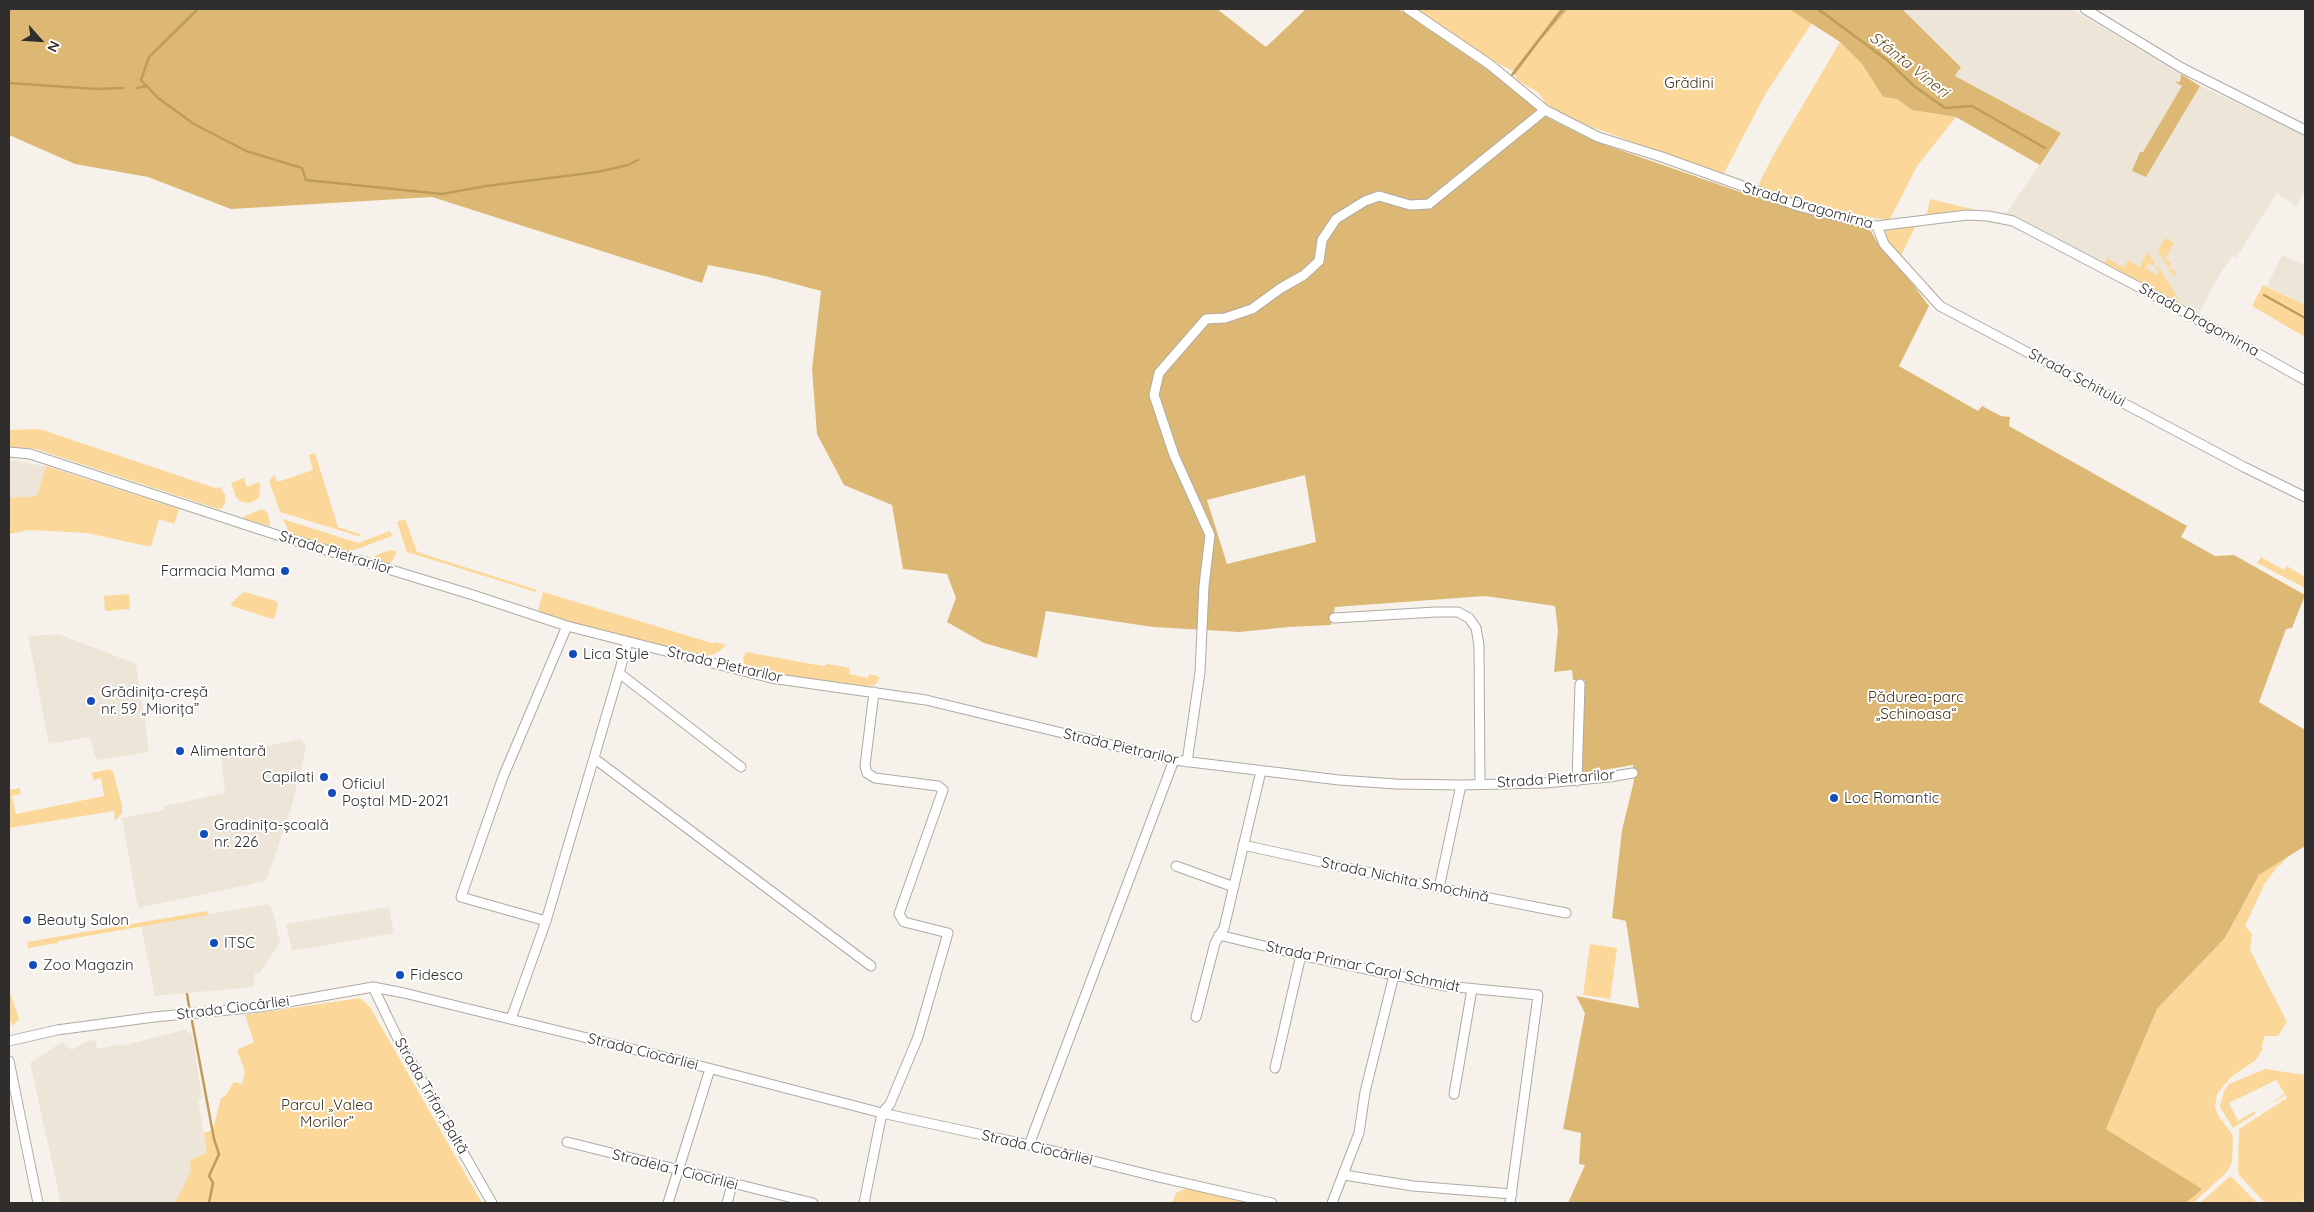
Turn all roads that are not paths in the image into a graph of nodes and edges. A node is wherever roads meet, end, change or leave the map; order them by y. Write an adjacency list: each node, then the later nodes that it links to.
1 (1408, 9): 3 (street, Strada Dragomirna)
2 (2085, 9): 4 (street)
3 (1545, 110): 5 (street, Strada Dragomirna); 17 (street)
4 (2305, 130)
5 (1877, 226): 6 (street, Strada Dragomirna); 8 (street, Strada Schitului)
6 (2305, 380)
7 (9, 452): 10 (street, Strada Pietrarilor)
8 (2305, 497)
9 (1334, 618): 22 (street, Strada Pietrarilor)
10 (567, 626): 11 (street, Strada Pietrarilor); 29 (street)
11 (628, 642): 12 (street); 14 (street, Strada Pietrarilor)
12 (619, 673): 15 (street); 18 (street)
13 (1580, 684): 21 (street)
14 (874, 692): 16 (street, Strada Pietrarilor); 43 (street)
15 (594, 759): 29 (street); 32 (street)
16 (1174, 760): 17 (street, Strada Pietrarilor); 45 (street)
17 (1187, 762): 19 (street, Strada Pietrarilor)
18 (741, 767)
19 (1261, 771): 23 (street, Strada Pietrarilor); 24 (street)
20 (1633, 773): 21 (street, Strada Pietrarilor)
21 (1577, 781): 22 (street, Strada Pietrarilor)
22 (1480, 784): 23 (street, Strada Pietrarilor)
23 (1461, 785): 27 (street)
24 (1244, 845): 26 (street); 27 (street, Strada Nichita Smochină)
25 (1176, 866): 26 (street)
26 (1234, 887): 30 (street)
27 (1439, 888): 28 (street, Strada Nichita Smochină)
28 (1566, 913)
29 (546, 921): 37 (street)
30 (1219, 934): 31 (street, Strada Primar Carol Schmidt); 36 (street)
31 (1301, 955): 33 (street, Strada Primar Carol Schmidt); 40 (street)
32 (871, 966)
33 (1394, 975): 35 (street, Strada Primar Carol Schmidt); 47 (street)
34 (373, 988): 37 (street, Strada Ciocârliei); 38 (street, Strada Ciocârliei); 51 (street, Strada Trifan Baltă)
35 (1472, 989): 42 (street); 49 (street, Strada Primar Carol Schmidt)
36 (1196, 1017)
37 (512, 1019): 41 (street, Strada Ciocârliei)
38 (9, 1041)
39 (9, 1061): 50 (street)
40 (1275, 1068)
41 (710, 1069): 43 (street, Strada Ciocârliei); 46 (street)
42 (1454, 1094)
43 (882, 1113): 45 (street, Strada Ciocârliei); 55 (street)
44 (567, 1142): 46 (street, Stradela 1 Ciocîrliei)
45 (1029, 1145): 56 (street, Strada Ciocârliei)
46 (679, 1171): 48 (street, Stradela 1 Ciocîrliei); 52 (street)
47 (1344, 1175): 49 (street); 57 (street)
48 (732, 1185): 53 (street); 54 (street, Stradela 1 Ciocîrliei)
49 (1511, 1199)
50 (38, 1203)
51 (492, 1203)
52 (668, 1203)
53 (727, 1203)
54 (813, 1203)
55 (864, 1203)
56 (1272, 1203)
57 (1332, 1203)

